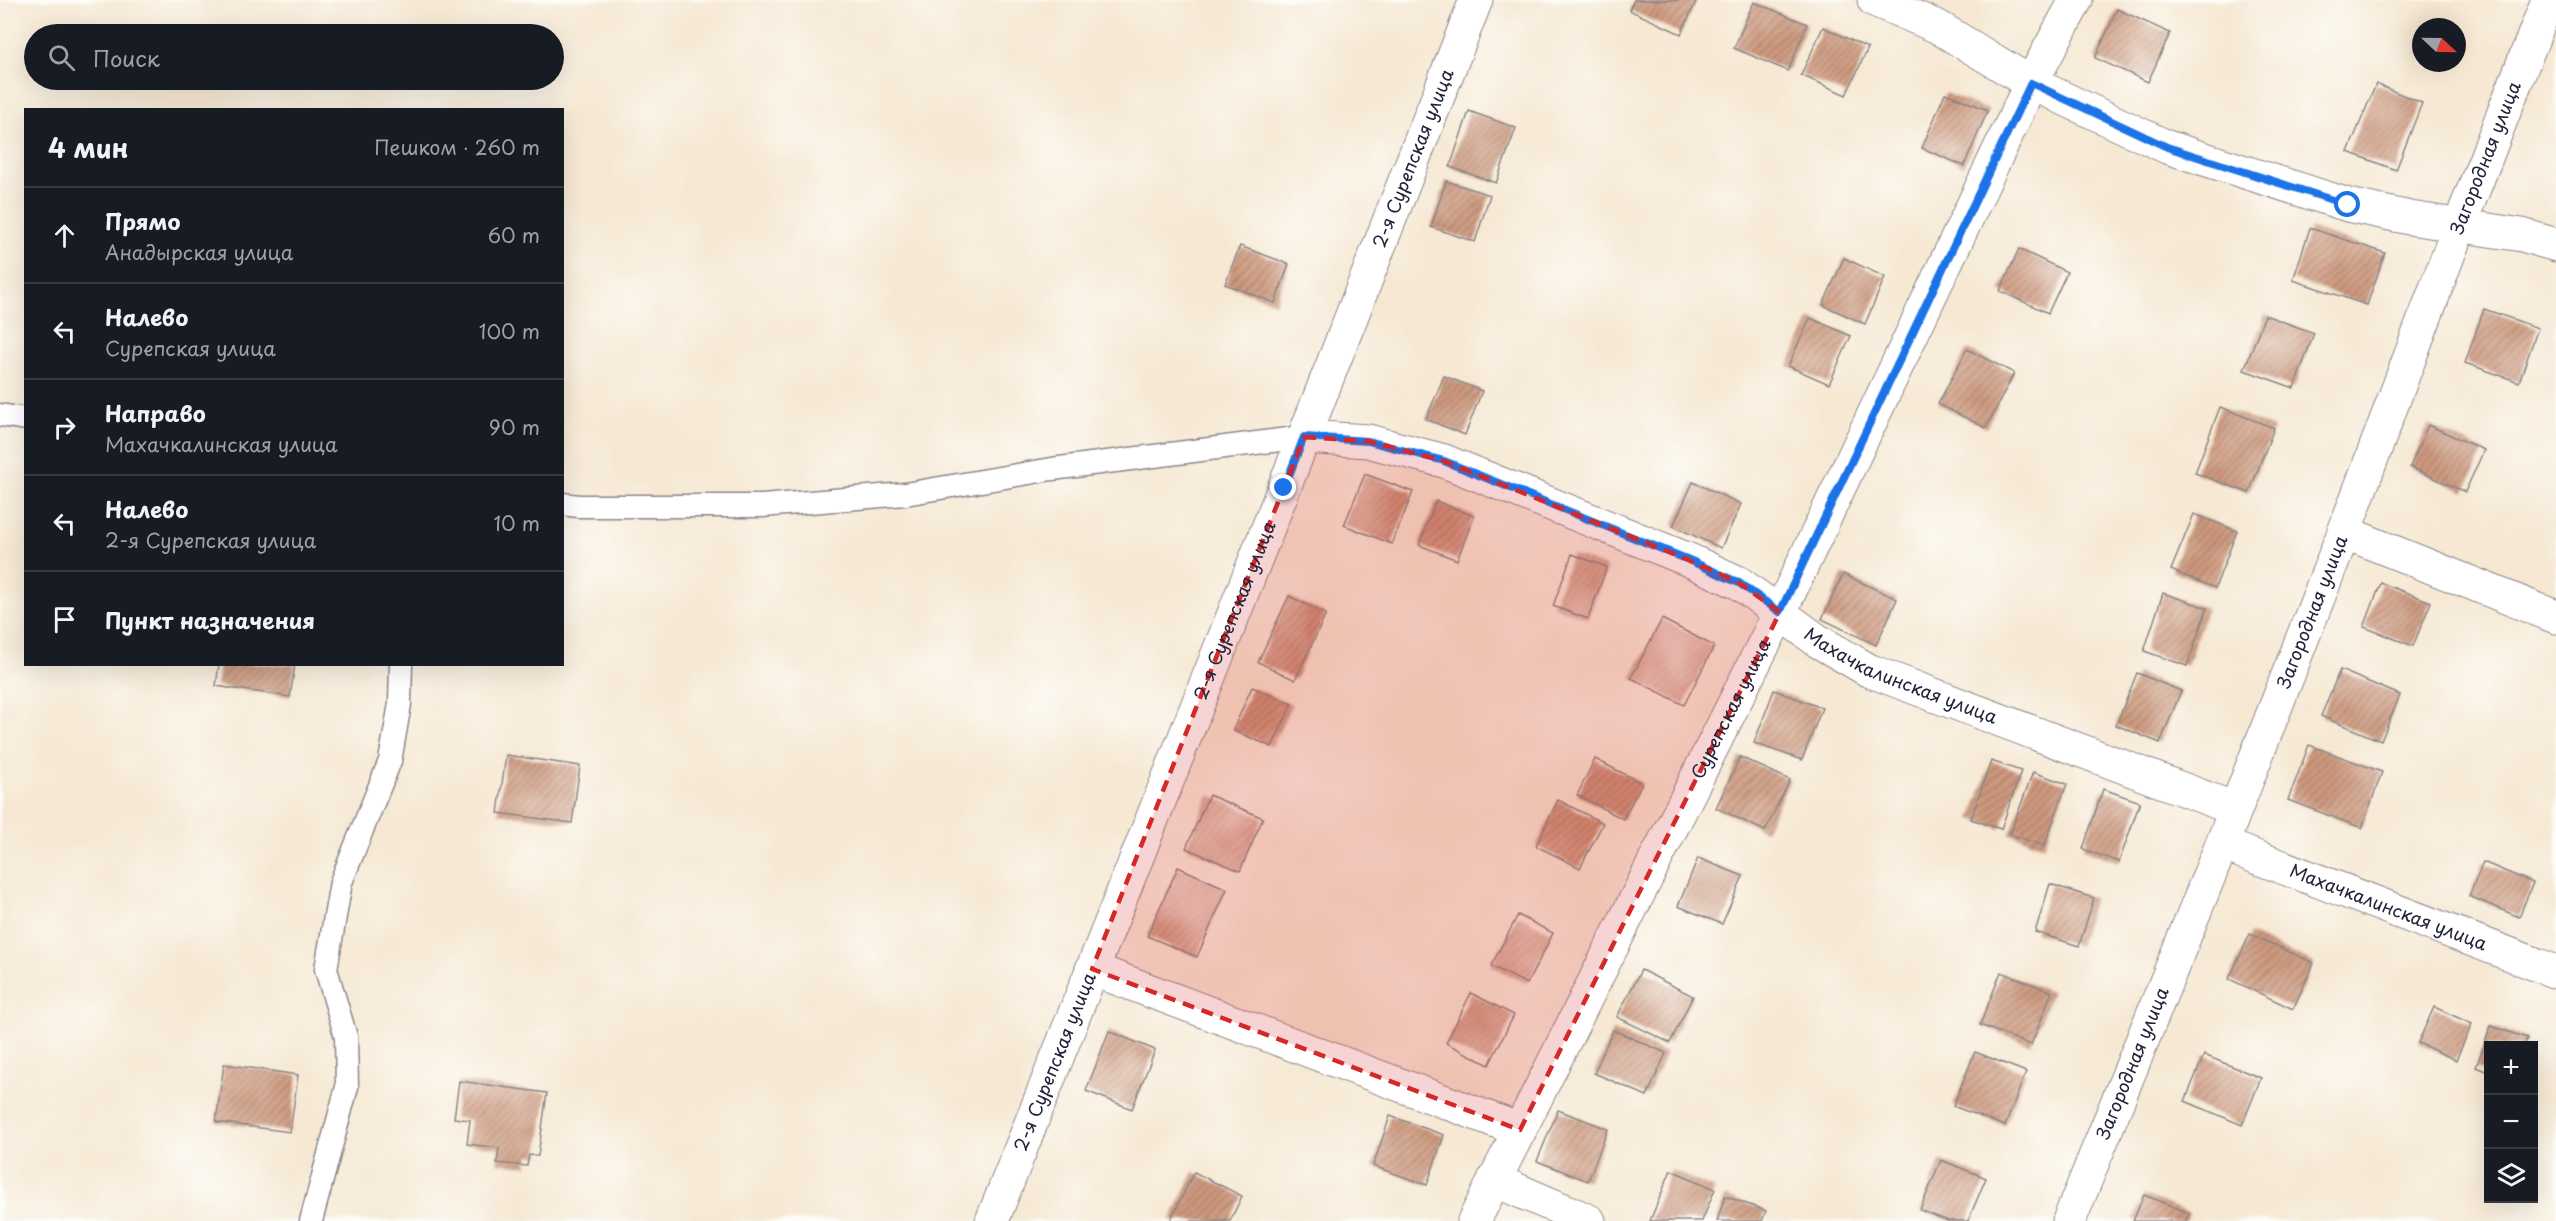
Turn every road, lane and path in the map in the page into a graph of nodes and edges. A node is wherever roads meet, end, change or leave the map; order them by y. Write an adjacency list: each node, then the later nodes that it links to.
1 (1476, 0): 10 (street, 2-я Сурепская улица)
2 (1874, 0): 5 (street)
3 (2076, 0): 5 (street, Сурепская улица)
4 (2549, 12): 6 (street, Загородная улица)
5 (2031, 83): 6 (street); 13 (street, Сурепская улица)
6 (2460, 224): 7 (street); 12 (street, Загородная улица)
7 (2556, 244)
8 (0, 416): 9 (lane)
9 (24, 420)
10 (1304, 437): 11 (lane); 13 (street, Махачкалинская улица); 18 (street, 2-я Сурепская улица)
11 (564, 504)
12 (2344, 532): 14 (street); 16 (street, Загородная улица)
13 (1780, 612): 16 (street, Махачкалинская улица); 20 (street, Сурепская улица)
14 (2556, 617)
15 (401, 666): 22 (lane)
16 (2235, 809): 17 (street, Загородная улица)
17 (2222, 844): 19 (street, Махачкалинская улица); 26 (street, Загородная улица)
18 (1092, 969): 20 (street); 23 (street, 2-я Сурепская улица)
19 (2556, 972)
20 (1520, 1130): 21 (street, Сурепская улица)
21 (1494, 1180): 24 (street, Сурепская улица); 25 (street)
22 (311, 1221)
23 (992, 1221)
24 (1474, 1221)
25 (1589, 1221)
26 (2069, 1221)

